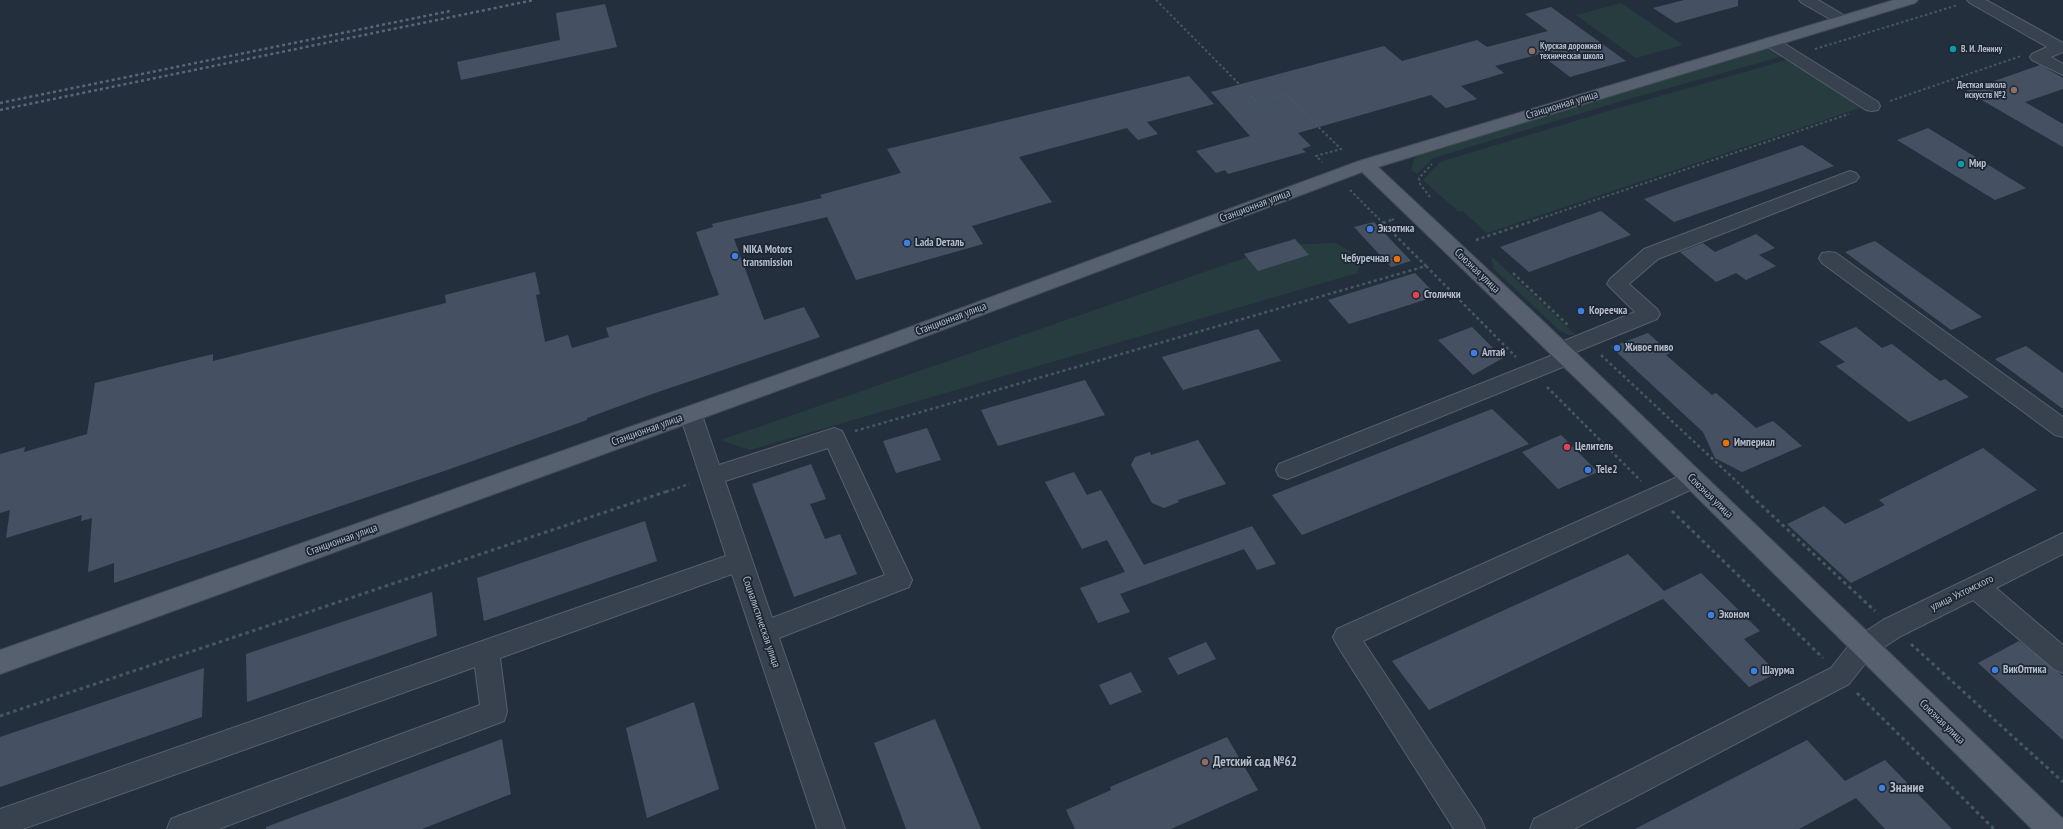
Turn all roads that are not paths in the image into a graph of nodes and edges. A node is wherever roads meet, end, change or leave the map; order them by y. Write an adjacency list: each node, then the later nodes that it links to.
1 (1807, 0): 4 (street)
2 (1910, 0): 4 (main road, Станционная улица)
3 (1975, 0): 6 (street)
4 (1842, 20): 5 (main road, Станционная улица)
5 (1771, 42): 7 (street); 8 (main road, Станционная улица)
6 (2063, 70)
7 (1872, 106)
8 (1365, 165): 11 (main road, Союзная улица); 12 (main road, Станционная улица)
9 (1850, 177): 11 (street)
10 (1829, 258): 13 (street)
11 (1565, 354): 14 (street); 16 (main road, Союзная улица)
12 (691, 415): 15 (street, Социалистическая улица); 24 (main road, Станционная улица)
13 (2063, 429)
14 (1287, 470)
15 (712, 476): 18 (street, Социалистическая улица); 20 (street)
16 (1693, 479): 21 (main road, Союзная улица); 28 (street)
17 (2063, 544): 19 (street, улица Ухтомского)
18 (740, 561): 20 (street, Социалистическая улица); 22 (street)
19 (1975, 586): 21 (street, улица Ухтомского); 23 (street)
20 (765, 632): 27 (street, Социалистическая улица)
21 (1863, 647): 29 (street, улица Ухтомского); 30 (main road, Союзная улица)
22 (486, 651): 25 (street); 26 (street)
23 (2063, 661)
24 (0, 662)
25 (0, 823)
26 (181, 829)
27 (831, 829)
28 (1471, 829)
29 (1544, 829)
30 (2053, 829)

